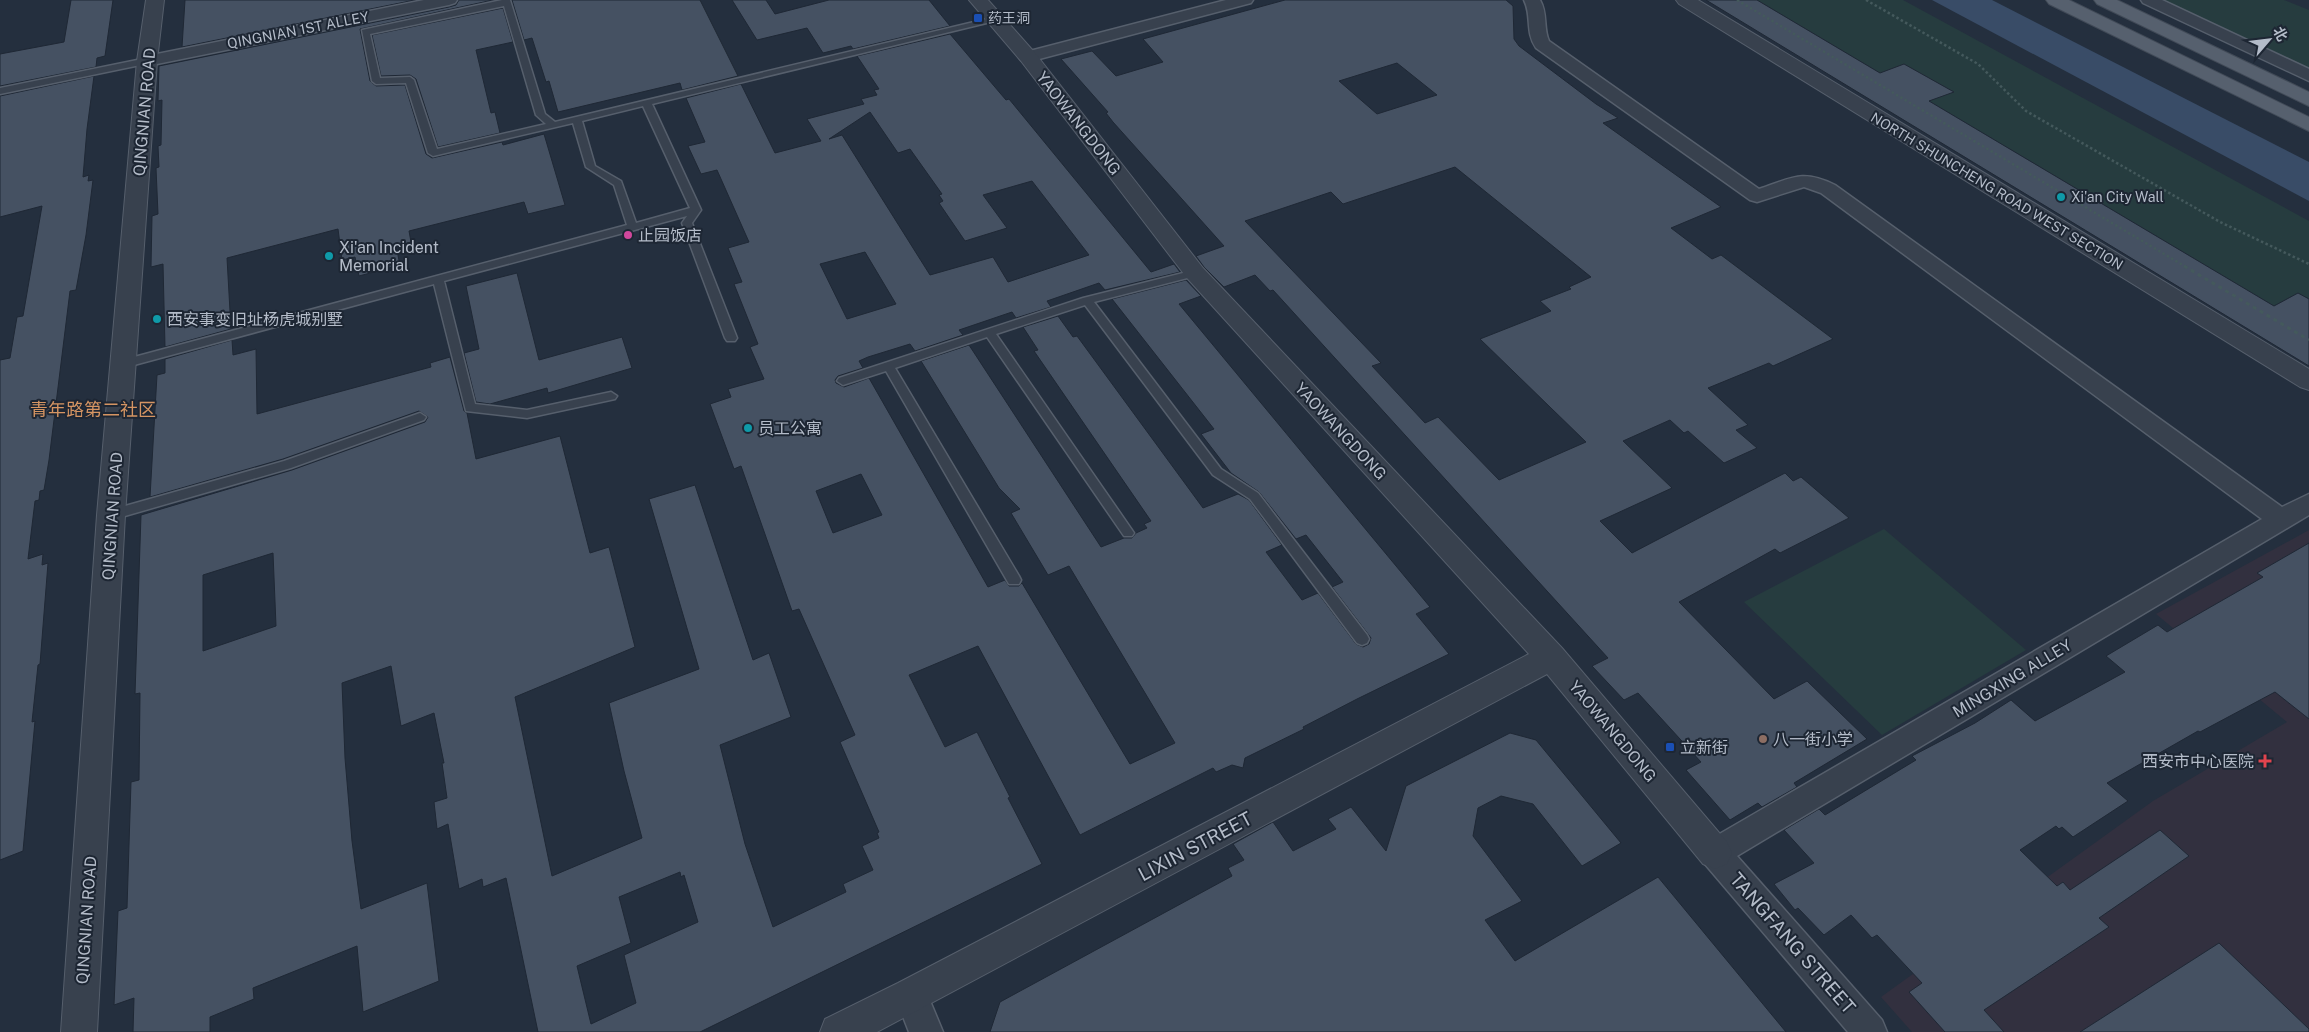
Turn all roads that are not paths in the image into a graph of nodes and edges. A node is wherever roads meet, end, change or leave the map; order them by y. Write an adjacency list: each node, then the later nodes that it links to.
1 (154, 0): 15 (street, QINGNIAN ROAD)
2 (449, 0): 15 (street, QINGNIAN 1ST ALLEY)
3 (978, 0): 13 (street, YAOWANGDONG)
4 (1245, 0): 14 (street)
5 (1532, 0): 41 (street)
6 (1685, 0): 36 (street, NORTH SHUNCHENG ROAD WEST SECTION)
7 (2056, 0): 25 (main road)
8 (2077, 0): 18 (main road)
9 (2103, 0): 18 (main road)
10 (2131, 0): 17 (main road)
11 (2149, 0): 16 (street)
12 (506, 1): 24 (lane); 24 (lane)
13 (995, 20): 14 (street, YAOWANGDONG); 21 (lane)
14 (1028, 57): 28 (street, YAOWANGDONG)
15 (147, 61): 19 (lane); 33 (street, QINGNIAN ROAD)
16 (2309, 76)
17 (2309, 86)
18 (2270, 88): 20 (main road); 22 (main road)
19 (0, 92)
20 (2309, 100)
21 (646, 102): 23 (lane); 26 (lane)
22 (2309, 115)
23 (577, 119): 24 (lane); 27 (lane)
24 (553, 125)
25 (2309, 125)
26 (696, 210): 27 (lane); 32 (lane)
27 (634, 228): 29 (lane)
28 (1195, 273): 30 (lane); 45 (street, YAOWANGDONG)
29 (438, 280): 33 (lane); 37 (lane)
30 (1087, 300): 31 (lane); 44 (lane)
31 (989, 332): 34 (lane); 42 (lane)
32 (732, 338)
33 (124, 364): 40 (street, QINGNIAN ROAD)
34 (888, 366): 35 (lane); 43 (lane)
35 (843, 381)
36 (2309, 381)
37 (610, 396)
38 (420, 417): 40 (lane)
39 (2309, 503): 41 (street, MINGXING ALLEY)
40 (111, 515): 48 (street, QINGNIAN ROAD)
41 (2280, 519): 46 (street, MINGXING ALLEY)
42 (1128, 534)
43 (1014, 580)
44 (1362, 638)
45 (1551, 657): 46 (street, YAOWANGDONG); 47 (street, LIXIN STREET)
46 (1715, 853): 51 (street, TANGFANG STREET)
47 (911, 996): 49 (street, LIXIN STREET); 50 (street)
48 (80, 1032)
49 (838, 1032)
50 (926, 1032)
51 (1870, 1032)

